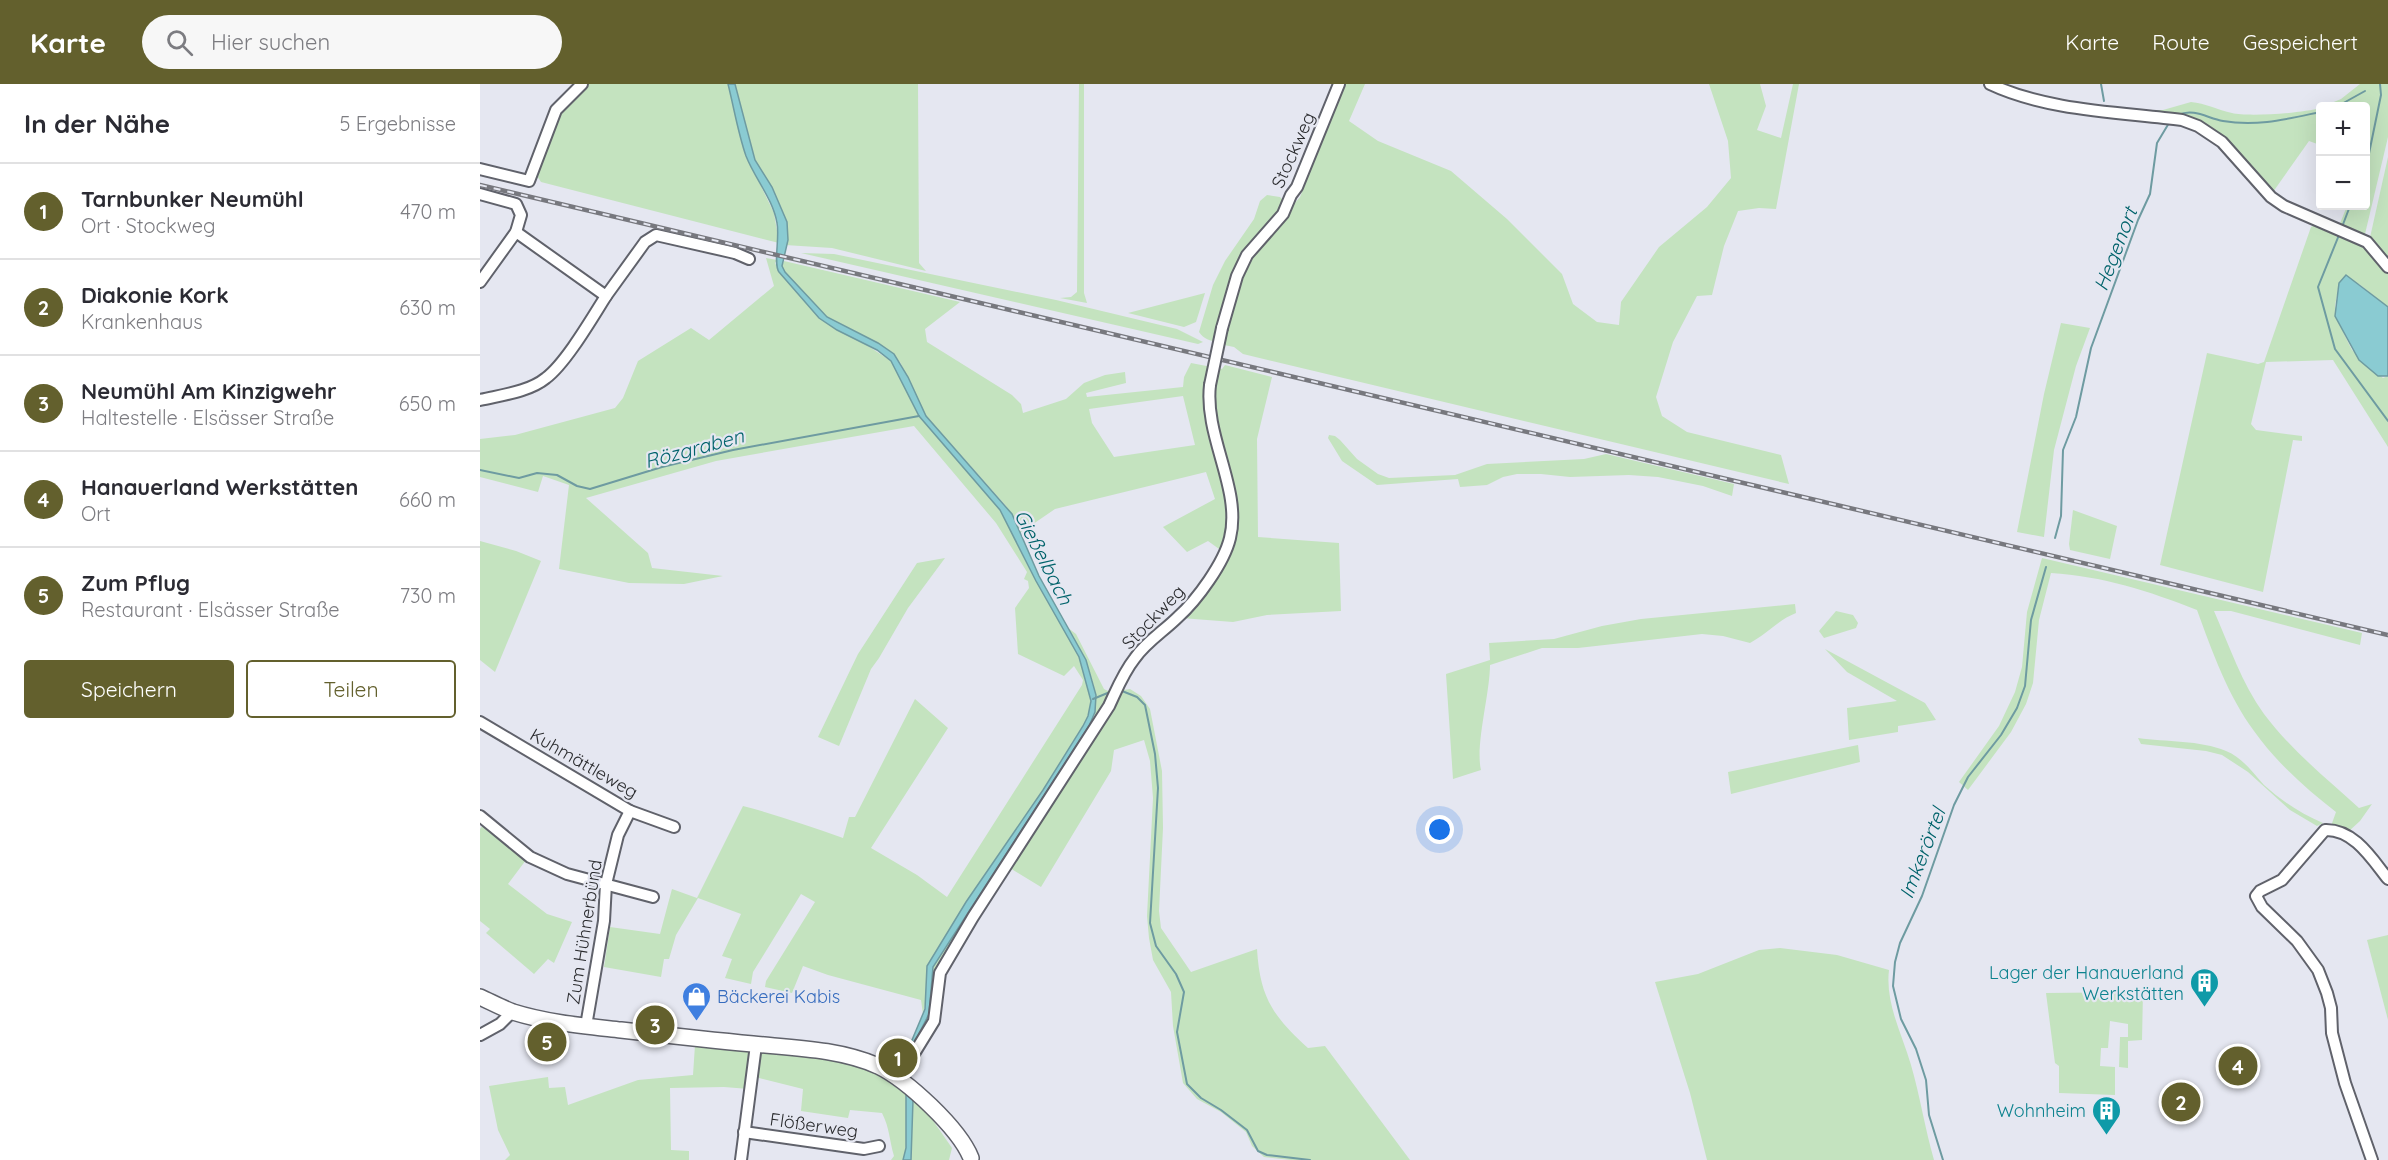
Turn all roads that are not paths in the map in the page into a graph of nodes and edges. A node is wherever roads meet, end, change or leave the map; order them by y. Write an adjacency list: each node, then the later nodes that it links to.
1 (582, 84): 4 (street)
2 (1339, 84): 24 (street, Stockweg, bridge)
3 (1990, 84): 8 (street)
4 (480, 169)
5 (480, 194): 6 (street)
6 (516, 232): 9 (street); 10 (street)
7 (749, 259): 10 (street)
8 (2388, 267)
9 (480, 282)
10 (606, 296): 11 (street)
11 (480, 400)
12 (480, 722): 13 (street, Kuhmättleweg)
13 (630, 810): 15 (street, Kuhmättleweg); 17 (street, Zum Hühnerbünd)
14 (480, 816): 17 (street)
15 (674, 827)
16 (2388, 879): 29 (street)
17 (606, 884): 18 (street); 21 (street, Zum Hühnerbünd)
18 (653, 897)
19 (480, 997): 20 (street)
20 (512, 1012): 21 (street); 22 (street)
21 (586, 1026): 23 (street)
22 (480, 1035)
23 (756, 1045): 24 (street); 25 (street)
24 (899, 1078): 27 (street)
25 (744, 1132): 26 (street, Flößerweg); 28 (street)
26 (879, 1146)
27 (973, 1159)
28 (741, 1160)
29 (2372, 1160)

